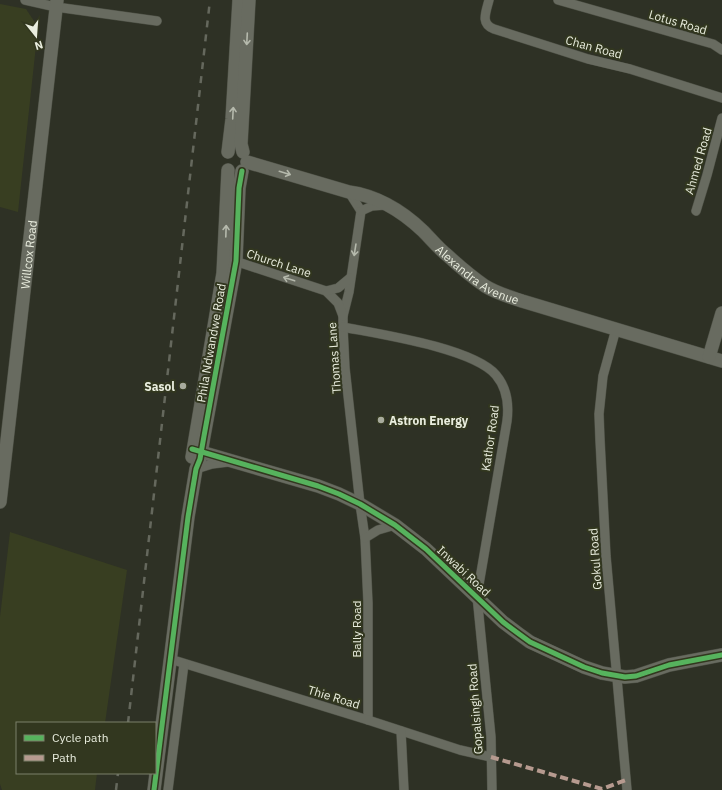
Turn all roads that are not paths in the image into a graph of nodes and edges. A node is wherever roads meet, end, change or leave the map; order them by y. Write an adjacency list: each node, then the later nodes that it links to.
1 (25, 0): 6 (street)
2 (239, 0): 11 (street, one-way to 2)
3 (249, 0): 12 (street, Phila Ndwandwe Road, one-way to 12)
4 (489, 0): 9 (street, Chan Road)
5 (558, 0): 8 (street, Lotus Road)
6 (56, 4): 7 (street); 30 (street, Willcox Road)
7 (158, 21)
8 (722, 50)
9 (722, 98)
10 (722, 118): 17 (street, Ahmed Road)
11 (228, 152): 12 (street); 13 (street)
12 (244, 162): 13 (street); 14 (street, Alexandra Avenue, one-way to 14); 18 (street, Phila Ndwandwe Road)
13 (228, 170): 18 (street, Phila Ndwandwe Road, one-way to 13)
14 (349, 192): 15 (street, Alexandra Avenue); 16 (street)
15 (388, 205): 16 (street); 24 (street, Alexandra Avenue)
16 (361, 211): 19 (street, Thomas Lane, one-way to 19)
17 (696, 211)
18 (230, 260): 20 (street, Church Lane, one-way to 18); 27 (street, Phila Ndwandwe Road)
19 (350, 278): 20 (street); 22 (street, Thomas Lane)
20 (326, 291): 22 (street)
21 (722, 313): 25 (street)
22 (343, 316): 23 (street, Thomas Lane)
23 (343, 327): 31 (street, Thomas Lane); 35 (street, Kathor Road)
24 (616, 329): 25 (street, Alexandra Avenue); 41 (street, Gokul Road)
25 (709, 357): 26 (street, Alexandra Avenue)
26 (722, 361)
27 (197, 450): 28 (street, Inwabi Road); 29 (street, Phila Ndwandwe Road); 32 (street, Phila Ndwandwe Road)
28 (238, 462): 29 (street, Inwabi Road); 31 (street, Inwabi Road)
29 (196, 469): 32 (street, Phila Ndwandwe Road)
30 (0, 502)
31 (360, 504): 33 (street, Inwabi Road); 34 (street, Bally Road)
32 (188, 517): 39 (street, Phila Ndwandwe Road)
33 (395, 525): 34 (street); 35 (street, Inwabi Road)
34 (365, 538): 42 (street, Bally Road)
35 (477, 596): 36 (street, Inwabi Road); 37 (street, Gopalsingh Road)
36 (491, 610): 37 (street); 41 (street, Inwabi Road)
37 (480, 627): 44 (street, Gopalsingh Road)
38 (722, 655): 41 (street, Inwabi Road)
39 (170, 659): 40 (street, Thie Road); 46 (street, Phila Ndwandwe Road)
40 (184, 664): 42 (street, Thie Road); 48 (street)
41 (616, 677): 51 (street, Gokul Road)
42 (368, 720): 43 (street, Thie Road)
43 (401, 731): 44 (street, Thie Road); 49 (street)
44 (491, 757): 50 (street, Gopalsingh Road)
45 (156, 774): 47 (street, Phila Ndwandwe Road)
46 (156, 774)
47 (154, 790)
48 (168, 790)
49 (404, 790)
50 (492, 790)
51 (626, 790)

